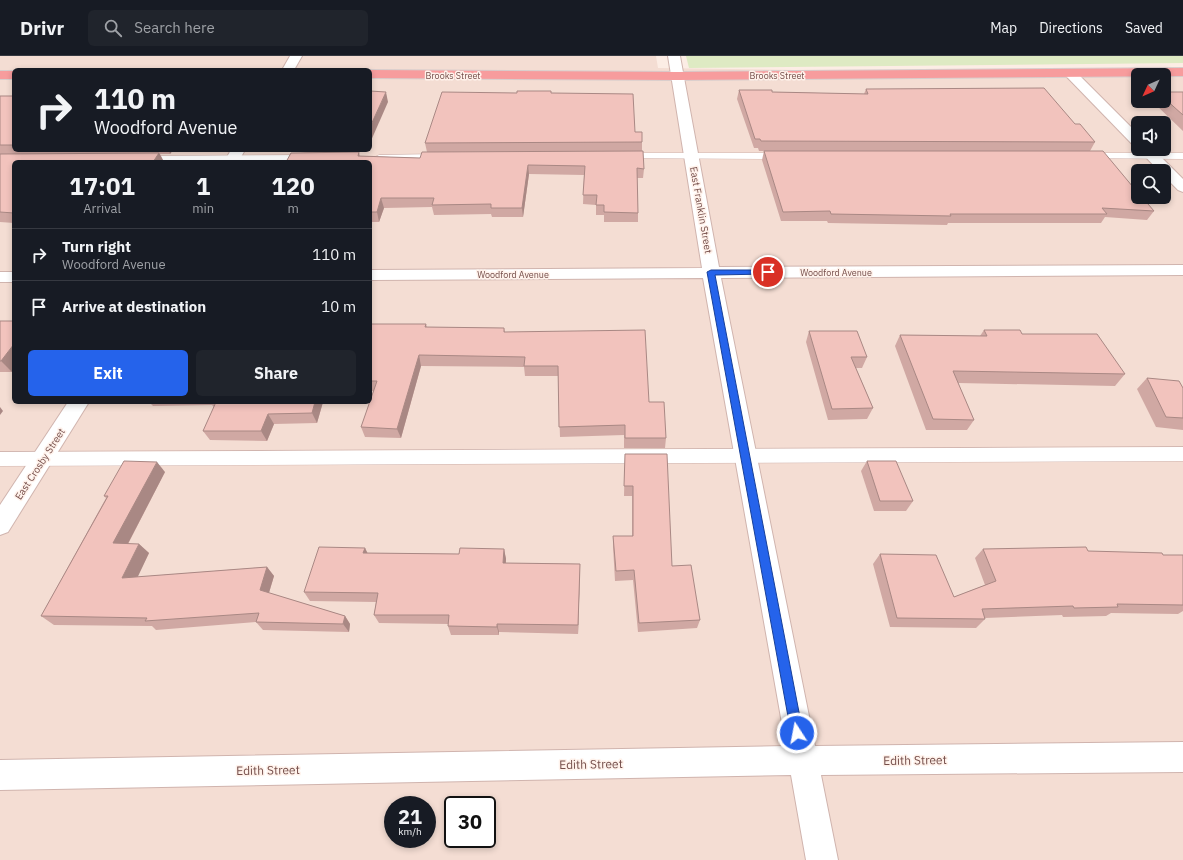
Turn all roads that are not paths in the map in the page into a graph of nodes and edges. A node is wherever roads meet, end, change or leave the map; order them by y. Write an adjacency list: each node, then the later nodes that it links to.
1 (296, 56): 3 (street)
2 (674, 56): 9 (street, East Franklin Street)
3 (289, 68)
4 (1183, 72): 5 (highway, Brooks Street)
5 (1070, 73): 9 (highway, Brooks Street); 10 (street)
6 (372, 74): 9 (highway, Brooks Street)
7 (0, 75): 8 (highway)
8 (12, 75)
9 (678, 76): 14 (street, East Franklin Street)
10 (1131, 135)
11 (1131, 153): 16 (lane)
12 (1171, 155): 18 (lane)
13 (614, 156): 14 (lane)
14 (691, 156): 15 (lane); 26 (street, East Franklin Street)
15 (797, 156)
16 (1074, 156)
17 (1152, 156): 24 (street)
18 (1183, 156)
19 (234, 157): 21 (lane); 23 (lane)
20 (454, 157): 22 (lane)
21 (318, 158)
22 (366, 158)
23 (126, 159)
24 (1183, 187)
25 (1183, 270): 26 (street, Woodford Avenue)
26 (711, 272): 27 (street, Woodford Avenue); 32 (street, East Franklin Street)
27 (372, 275)
28 (0, 277): 29 (street)
29 (12, 277)
30 (78, 404): 34 (street, East Crosby Street)
31 (1183, 454): 32 (lane)
32 (746, 457): 34 (lane); 37 (street, East Franklin Street)
33 (0, 459): 34 (lane)
34 (43, 459): 35 (street, East Crosby Street)
35 (0, 525)
36 (1183, 757): 37 (street, Edith Street)
37 (802, 761): 38 (street, Edith Street); 39 (street, East Franklin Street)
38 (0, 775)
39 (822, 860)

